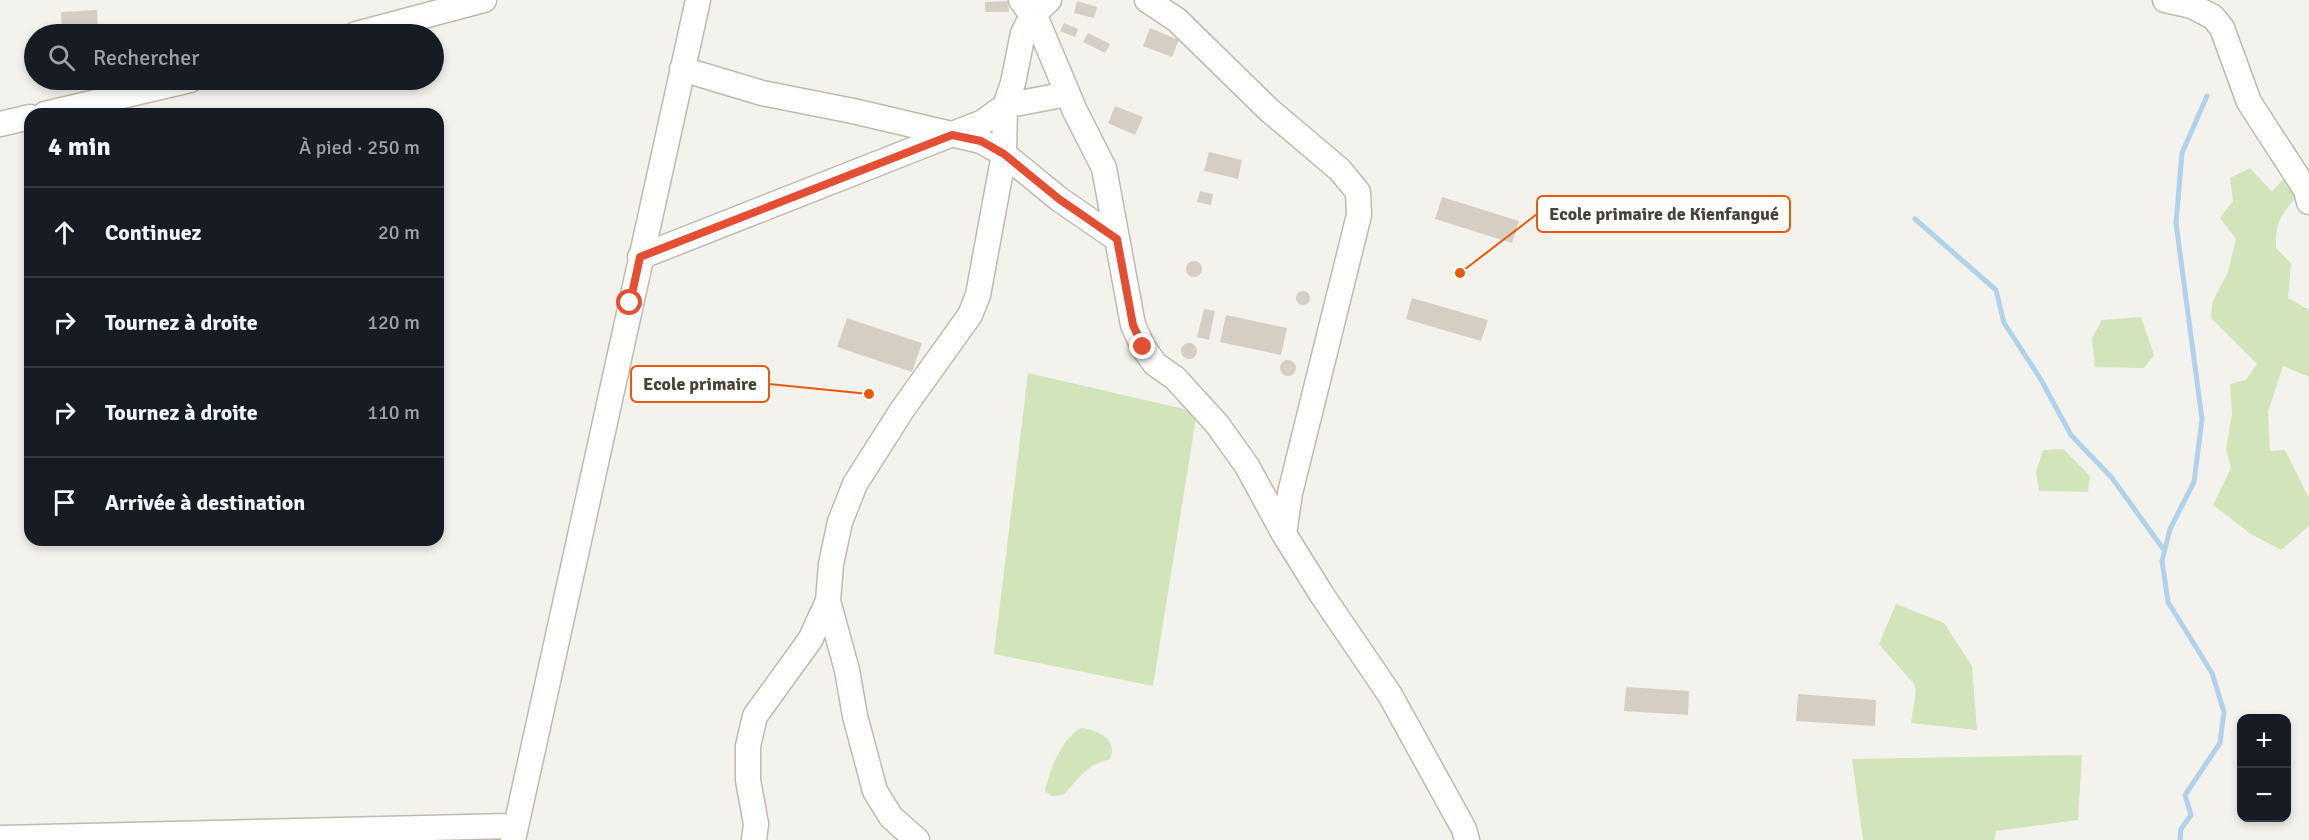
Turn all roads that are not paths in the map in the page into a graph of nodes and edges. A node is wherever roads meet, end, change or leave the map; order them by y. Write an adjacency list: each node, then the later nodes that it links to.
1 (484, 0): 6 (street)
2 (698, 0): 7 (street)
3 (1148, 0): 19 (street)
4 (2165, 0): 16 (street)
5 (1034, 5): 9 (street); 10 (street)
6 (394, 24)
7 (682, 69): 14 (street); 18 (street)
8 (147, 90): 11 (street)
9 (1067, 94): 10 (street); 17 (street)
10 (1005, 106): 14 (street); 15 (street)
11 (71, 108)
12 (24, 118): 13 (street)
13 (0, 124)
14 (952, 135): 15 (street); 18 (street)
15 (1004, 154): 17 (street); 20 (street)
16 (2309, 202)
17 (1117, 239): 19 (street)
18 (640, 257): 21 (street)
19 (1284, 534): 25 (street)
20 (828, 601): 23 (street); 24 (street)
21 (514, 833): 22 (street)
22 (0, 838)
23 (754, 840)
24 (917, 840)
25 (1467, 840)

